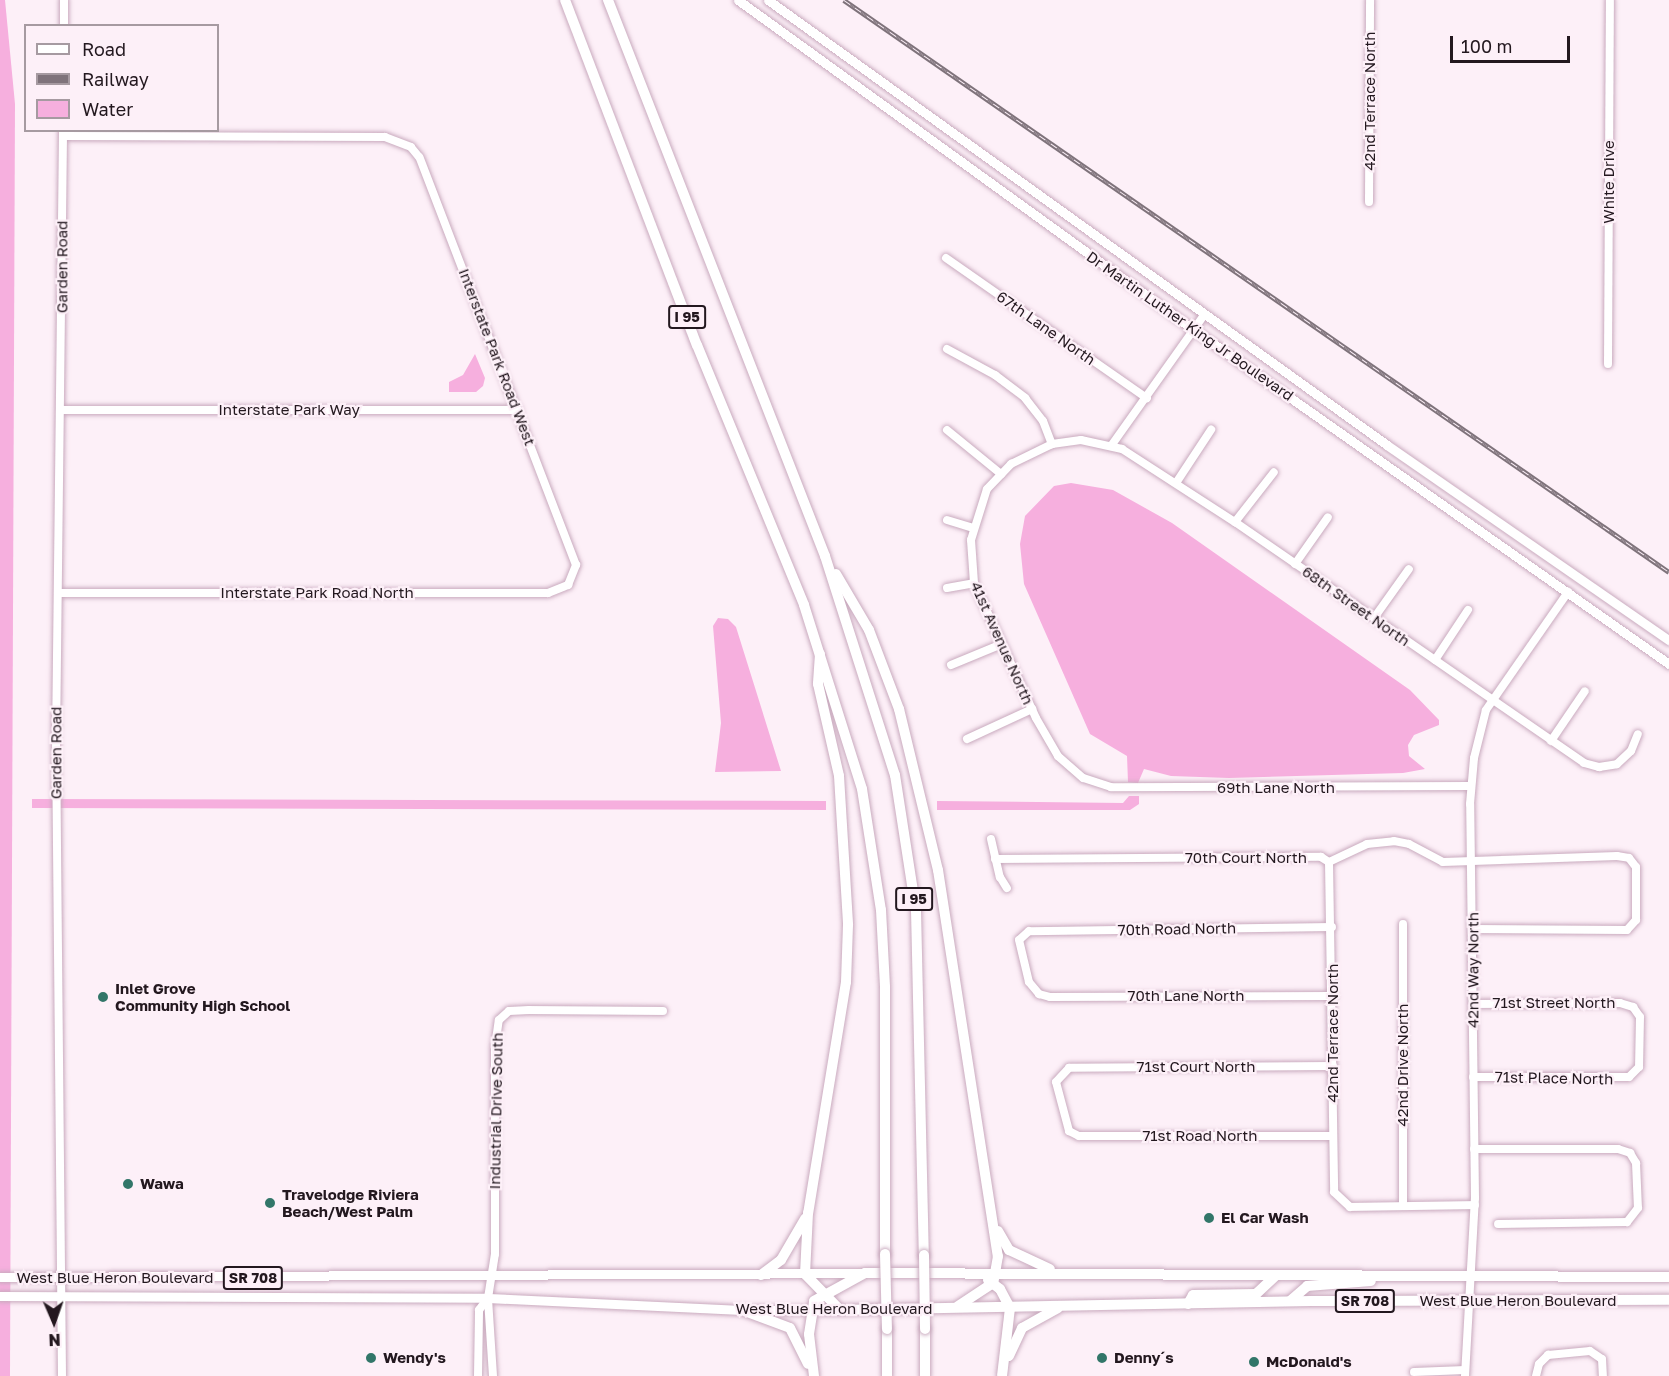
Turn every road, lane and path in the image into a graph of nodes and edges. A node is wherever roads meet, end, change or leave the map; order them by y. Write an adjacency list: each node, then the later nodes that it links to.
1 (64, 0): 8 (street)
2 (566, 0): 42 (highway, I 95)
3 (608, 0): 30 (highway, I 95)
4 (738, 0): 13 (main road, Dr Martin Luther King Jr Boulevard)
5 (768, 0): 12 (main road, Dr Martin Luther King Jr Boulevard)
6 (1370, 0): 10 (street, 42nd Terrace North)
7 (1610, 0): 15 (street, White Drive)
8 (64, 24)
9 (63, 134): 17 (street, Garden Road); 18 (street, Interstate Park Road West)
10 (1369, 202)
11 (946, 258): 16 (street, 67th Lane North)
12 (1204, 315): 13 (street); 40 (main road, Dr Martin Luther King Jr Boulevard)
13 (1194, 330): 16 (street); 36 (main road, Dr Martin Luther King Jr Boulevard)
14 (947, 350): 21 (street)
15 (1608, 364)
16 (1147, 398): 22 (street)
17 (61, 410): 18 (street, Interstate Park Way); 37 (street, Garden Road)
18 (518, 410): 33 (street, Interstate Park Road West)
19 (947, 430): 24 (street)
20 (1212, 430): 25 (street)
21 (1052, 444): 22 (street, 41st Avenue North); 24 (street, 41st Avenue North)
22 (1111, 446): 25 (street, 68th Street North)
23 (1274, 472): 28 (street)
24 (1001, 474): 29 (street, 41st Avenue North)
25 (1176, 483): 28 (street, 68th Street North)
26 (1328, 517): 31 (street)
27 (947, 520): 29 (street)
28 (1235, 522): 31 (street, 68th Street North)
29 (973, 528): 34 (street, 41st Avenue North)
30 (825, 556): 76 (highway); 110 (highway, I 95, bridge)
31 (1295, 564): 39 (street, 68th Street North)
32 (1409, 569): 39 (street)
33 (571, 580): 37 (street, Interstate Park Road North)
34 (974, 583): 35 (street); 41 (street, 41st Avenue North)
35 (947, 588)
36 (1568, 592): 44 (main road, Dr Martin Luther King Jr Boulevard); 47 (street, 42nd Way North)
37 (59, 593): 84 (street, Garden Road)
38 (1468, 610): 43 (street)
39 (1374, 618): 43 (street, 68th Street North)
40 (1669, 640)
41 (1002, 644): 45 (street); 48 (street, 41st Avenue North)
42 (820, 654): 74 (highway); 109 (highway, I 95, bridge)
43 (1435, 660): 47 (street, 68th Street North)
44 (1669, 664)
45 (951, 665)
46 (1585, 691): 51 (street)
47 (1492, 700): 51 (street, 68th Street North); 53 (street, 42nd Way North)
48 (1032, 709): 50 (street); 52 (street, 41st Avenue North)
49 (1638, 734): 51 (street, 68th Street North)
50 (968, 739)
51 (1551, 741)
52 (1083, 778): 53 (street, 69th Lane North)
53 (1471, 786): 55 (street, 42nd Way North)
54 (991, 839): 56 (street)
55 (1472, 858): 57 (street, 70th Court North); 61 (street, 42nd Way North); 61 (street, 70th Court North)
56 (995, 859): 57 (street, 70th Court North); 58 (street)
57 (1329, 862): 60 (street, 42nd Terrace North)
58 (1007, 888)
59 (1403, 924): 73 (street, 42nd Drive North)
60 (1332, 927): 62 (street, 70th Road North); 63 (street, 42nd Terrace North)
61 (1473, 929): 64 (street, 42nd Way North)
62 (1039, 994): 63 (street, 70th Lane North)
63 (1333, 996): 66 (street, 42nd Terrace North)
64 (1473, 1004): 67 (street, 71st Street North); 68 (street, 42nd Way North)
65 (663, 1011): 85 (street, Industrial Drive South)
66 (1333, 1066): 69 (street, 71st Court North); 70 (street, 42nd Terrace North)
67 (1634, 1074): 68 (street, 71st Place North)
68 (1473, 1077): 71 (street, 42nd Way North)
69 (1069, 1131): 70 (street, 71st Road North)
70 (1333, 1136): 73 (street, 42nd Terrace North)
71 (1474, 1149): 72 (street, 42nd Way North); 75 (street)
72 (1475, 1205): 73 (street); 88 (street, 42nd Way North)
73 (1403, 1206)
74 (808, 1213): 79 (highway); 80 (highway)
75 (1498, 1224)
76 (996, 1227): 78 (highway); 86 (highway)
77 (865, 1273): 79 (main road, West Blue Heron Boulevard / SR 708); 86 (highway, West Blue Heron Boulevard / SR 708); 89 (highway)
78 (1062, 1273): 81 (highway, West Blue Heron Boulevard / SR 708); 86 (highway, West Blue Heron Boulevard / SR 708)
79 (805, 1274): 80 (main road, West Blue Heron Boulevard / SR 708); 89 (highway)
80 (761, 1275): 85 (main road, West Blue Heron Boulevard / SR 708)
81 (1275, 1276): 87 (highway, West Blue Heron Boulevard / SR 708); 96 (highway)
82 (1669, 1277): 88 (highway, West Blue Heron Boulevard / SR 708)
83 (0, 1278): 84 (main road, West Blue Heron Boulevard / SR 708)
84 (62, 1278): 85 (main road, West Blue Heron Boulevard / SR 708); 91 (street, Garden Road)
85 (492, 1278): 92 (street, Industrial Drive South)
86 (996, 1278): 98 (highway); 99 (highway)
87 (1383, 1278): 88 (highway, West Blue Heron Boulevard / SR 708); 94 (highway)
88 (1471, 1278): 95 (street, 42nd Way North)
89 (820, 1294): 101 (highway); 102 (highway)
90 (0, 1296): 91 (main road, West Blue Heron Boulevard / SR 708)
91 (61, 1296): 92 (main road, West Blue Heron Boulevard / SR 708); 105 (street, Garden Road)
92 (488, 1298): 100 (main road, West Blue Heron Boulevard / SR 708); 106 (street); 107 (street)
93 (1669, 1300): 95 (highway, West Blue Heron Boulevard / SR 708)
94 (1290, 1301): 95 (highway, West Blue Heron Boulevard / SR 708); 96 (highway, West Blue Heron Boulevard / SR 708)
95 (1469, 1302): 104 (street, 42nd Way North)
96 (1188, 1304): 97 (highway, West Blue Heron Boulevard / SR 708)
97 (1061, 1306): 99 (highway, West Blue Heron Boulevard / SR 708); 111 (highway)
98 (955, 1308): 99 (highway, West Blue Heron Boulevard / SR 708); 101 (highway, West Blue Heron Boulevard / SR 708)
99 (1010, 1308): 111 (highway)
100 (742, 1310): 102 (main road, West Blue Heron Boulevard / SR 708); 108 (highway)
101 (840, 1310): 102 (main road, West Blue Heron Boulevard / SR 708)
102 (811, 1311): 108 (highway)
103 (1414, 1372): 104 (street)
104 (1465, 1373)
105 (62, 1376)
106 (478, 1376)
107 (493, 1376)
108 (813, 1376)
109 (887, 1376)
110 (925, 1376)
111 (1002, 1376)
112 (1536, 1376): 113 (street)
113 (1603, 1376)

